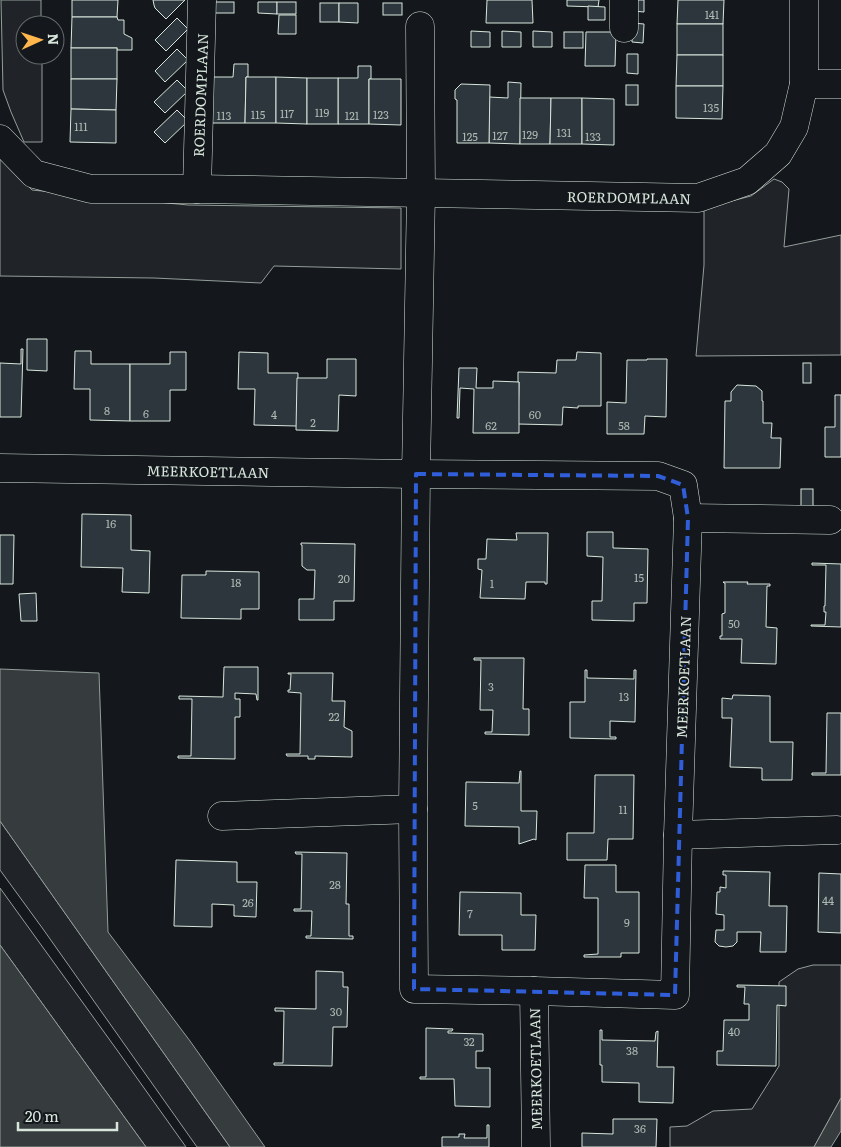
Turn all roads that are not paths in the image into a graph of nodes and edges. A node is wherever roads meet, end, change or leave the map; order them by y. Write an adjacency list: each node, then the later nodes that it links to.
1 (202, 0): 9 (street, ROERDOMPLAAN)
2 (624, 0): 5 (street)
3 (804, 0): 6 (street, ROERDOMPLAAN)
4 (420, 26): 10 (street)
5 (624, 28)
6 (804, 84): 7 (street); 10 (street, ROERDOMPLAAN)
7 (841, 84)
8 (0, 139): 9 (street, ROERDOMPLAAN)
9 (197, 189): 10 (street, ROERDOMPLAAN)
10 (421, 193): 12 (street, MEERKOETLAAN)
11 (0, 468): 12 (street, MEERKOETLAAN)
12 (416, 474): 13 (street, MEERKOETLAAN); 15 (street, MEERKOETLAAN)
13 (688, 518): 14 (street); 18 (street, MEERKOETLAAN)
14 (830, 520)
15 (413, 809): 16 (street); 19 (street, MEERKOETLAAN)
16 (222, 816)
17 (837, 830): 18 (street)
18 (678, 835): 19 (street, MEERKOETLAAN)
19 (534, 991): 20 (street, MEERKOETLAAN)
20 (536, 1147)

